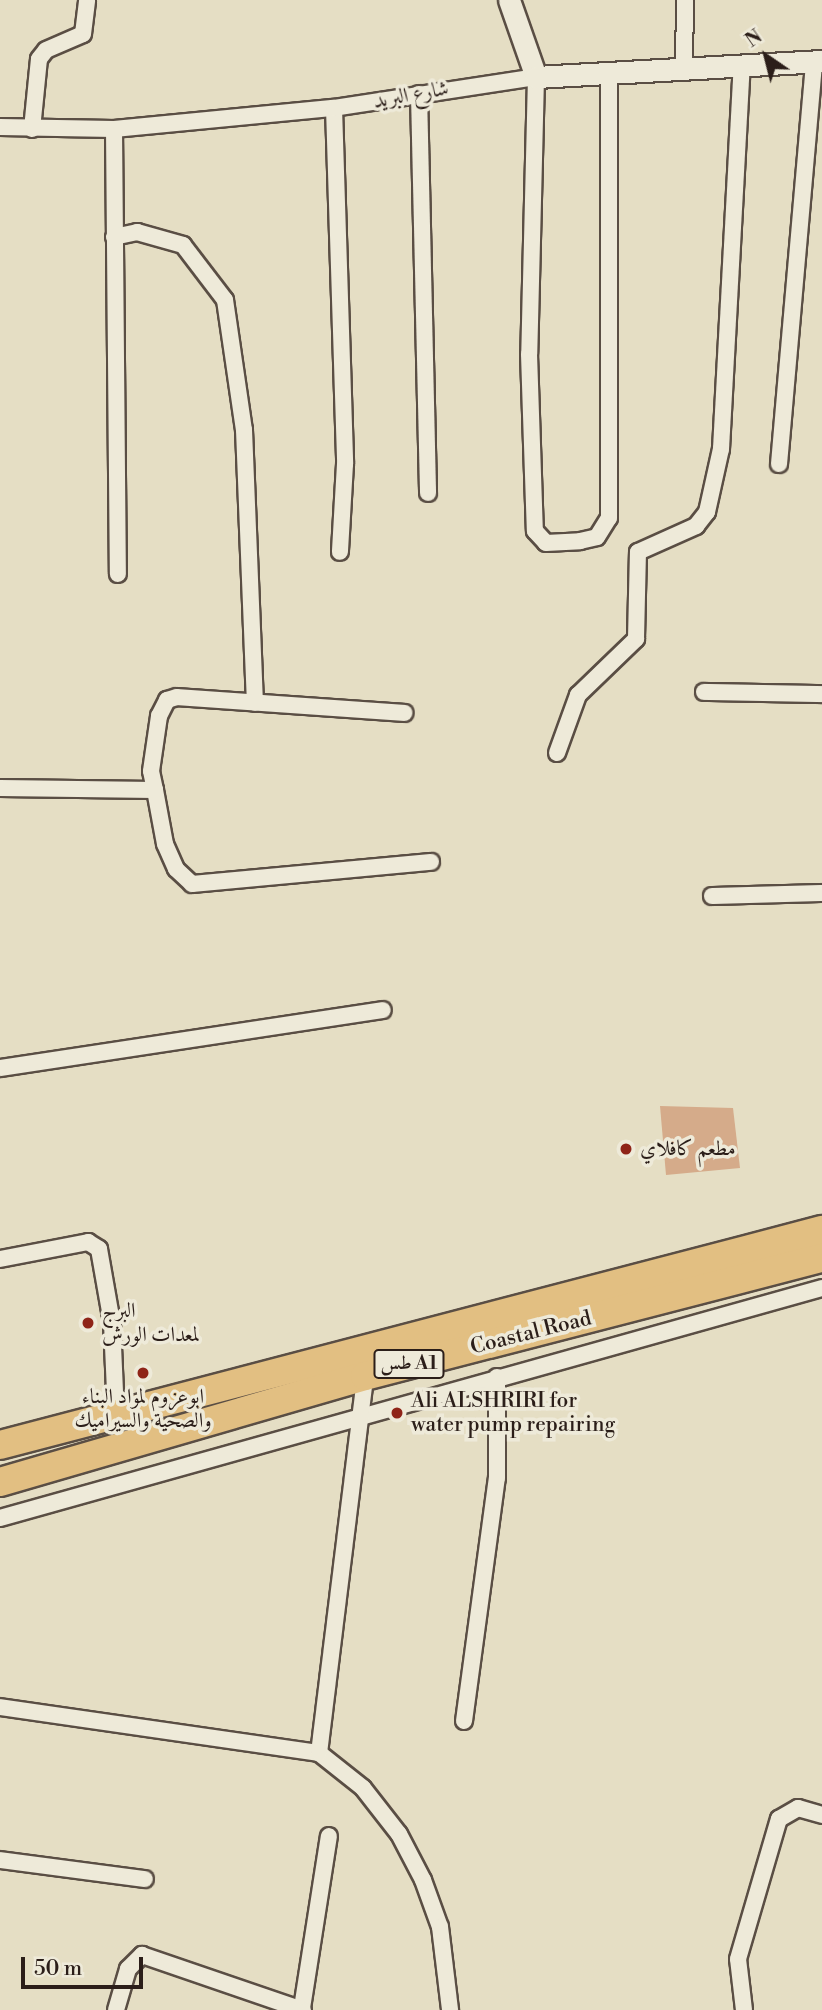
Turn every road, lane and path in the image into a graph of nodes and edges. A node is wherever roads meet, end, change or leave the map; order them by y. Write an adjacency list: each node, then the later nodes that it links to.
1 (87, 0): 12 (street)
2 (509, 0): 8 (street)
3 (685, 0): 6 (street)
4 (818, 62): 5 (street, شارع البريد); 15 (street)
5 (742, 66): 6 (street, شارع البريد); 23 (street)
6 (684, 69): 7 (street, شارع البريد)
7 (609, 72): 8 (street, شارع البريد); 8 (street)
8 (536, 77): 9 (street, شارع البريد)
9 (419, 94): 10 (street, شارع البريد); 16 (street)
10 (334, 108): 13 (street, شارع البريد); 17 (street)
11 (0, 127): 12 (street, شارع البريد)
12 (32, 129): 13 (street, شارع البريد)
13 (114, 130): 14 (street)
14 (114, 237): 18 (street); 21 (street)
15 (779, 464)
16 (428, 493)
17 (340, 552)
18 (118, 574)
19 (704, 692): 20 (street)
20 (822, 694)
21 (256, 703): 22 (street); 25 (street)
22 (404, 713)
23 (557, 753)
24 (0, 788): 25 (street)
25 (155, 790): 26 (street)
26 (431, 862)
27 (822, 893): 28 (street)
28 (712, 896)
29 (383, 1010): 30 (street)
30 (0, 1068)
31 (822, 1230): 37 (highway, Coastal Road / طس A1)
32 (822, 1258): 35 (highway, Coastal Road / طس A1)
33 (0, 1259): 37 (street)
34 (822, 1288): 36 (street)
35 (365, 1376): 38 (street); 40 (highway, Coastal Road / طس A1)
36 (497, 1377): 38 (street); 43 (street)
37 (116, 1415): 39 (highway, Coastal Road / طس A1)
38 (360, 1415): 41 (street); 44 (street)
39 (0, 1445)
40 (0, 1482)
41 (0, 1518)
42 (0, 1707): 44 (street)
43 (464, 1721)
44 (319, 1753): 53 (street)
45 (822, 1815): 54 (street)
46 (329, 1836): 50 (street)
47 (0, 1860): 48 (street)
48 (145, 1879)
49 (256, 1993): 50 (street); 51 (street); 52 (street)
50 (303, 2009)
51 (116, 2010)
52 (251, 2010)
53 (450, 2010)
54 (744, 2010)

